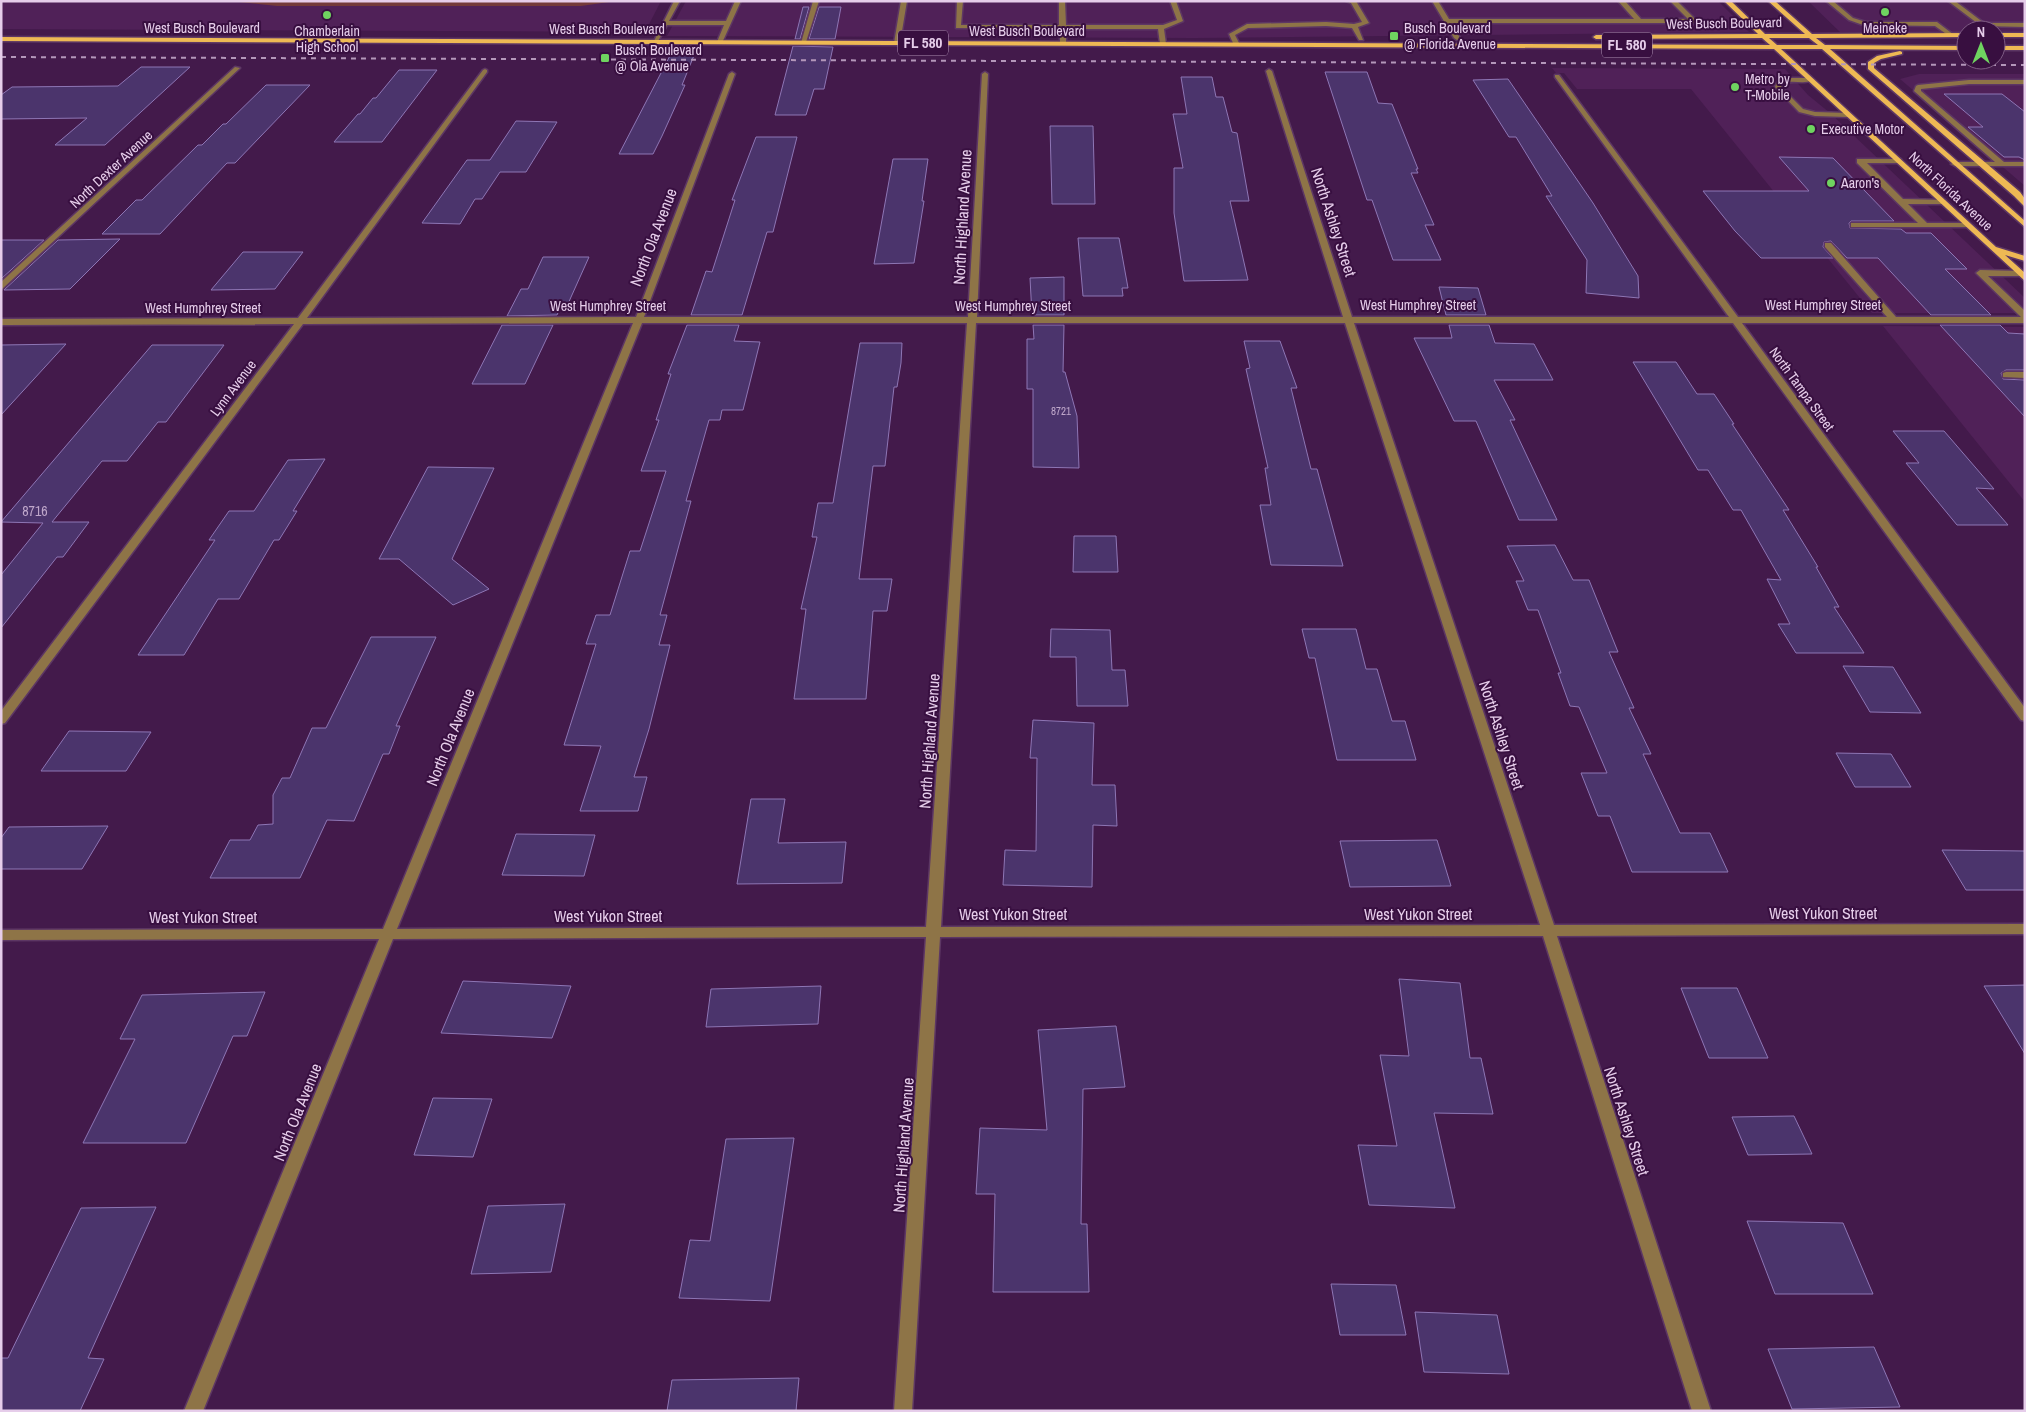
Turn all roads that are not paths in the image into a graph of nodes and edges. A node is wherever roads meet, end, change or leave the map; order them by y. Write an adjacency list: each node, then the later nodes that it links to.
1 (677, 1): 18 (street)
2 (738, 1): 19 (street)
3 (816, 1): 37 (street)
4 (904, 1): 39 (street)
5 (960, 1): 22 (street)
6 (1062, 1): 22 (street)
7 (1173, 1): 23 (street)
8 (1350, 1): 21 (street)
9 (1436, 1): 16 (street)
10 (1621, 1): 17 (street)
11 (1674, 1): 17 (street)
12 (1727, 1): 24 (main road, North Florida Avenue)
13 (1770, 1): 25 (main road, North Florida Avenue)
14 (1829, 1): 26 (street)
15 (1951, 1): 20 (street)
16 (1446, 21): 17 (street); 31 (street)
17 (1639, 21)
18 (665, 23): 19 (street); 35 (street)
19 (728, 24): 36 (street)
20 (2025, 25)
21 (1354, 26): 34 (street); 38 (street)
22 (1062, 27): 23 (street); 40 (street)
23 (1163, 27): 41 (street)
24 (1762, 35): 25 (main road, West Busch Boulevard / FL 580); 30 (main road, West Busch Boulevard / FL 580); 43 (main road, North Florida Avenue)
25 (1808, 35): 26 (main road, FL 580); 44 (main road, North Florida Avenue)
26 (1951, 35): 27 (main road, FL 580)
27 (1956, 35)
28 (2006, 35): 29 (main road)
29 (2025, 35)
30 (1583, 37)
31 (1457, 38): 32 (main road, West Busch Boulevard / FL 580); 34 (main road, West Busch Boulevard / FL 580)
32 (1485, 38)
33 (1, 39): 35 (main road, West Busch Boulevard / FL 580)
34 (1361, 39): 38 (main road, West Busch Boulevard / FL 580)
35 (655, 42): 36 (main road, West Busch Boulevard / FL 580)
36 (720, 42): 37 (main road, West Busch Boulevard / FL 580)
37 (803, 42): 39 (main road, West Busch Boulevard / FL 580)
38 (1236, 42): 42 (main road, West Busch Boulevard / FL 580)
39 (896, 43): 40 (main road, West Busch Boulevard / FL 580)
40 (1063, 43): 41 (main road, West Busch Boulevard / FL 580)
41 (1163, 44): 42 (main road, West Busch Boulevard / FL 580)
42 (1191, 44): 43 (main road, West Busch Boulevard / FL 580)
43 (1774, 46): 44 (main road, FL 580); 55 (main road, North Florida Avenue)
44 (1823, 47): 45 (main road, FL 580); 59 (main road, North Florida Avenue)
45 (1945, 48): 46 (main road, FL 580); 60 (main road)
46 (1956, 48)
47 (2006, 48): 48 (main road)
48 (2025, 48)
49 (237, 68): 74 (street, North Dexter Avenue)
50 (1269, 70): 76 (street, North Ashley Street)
51 (485, 71): 83 (street, Lynn Avenue)
52 (732, 74): 78 (street, North Ola Avenue)
53 (985, 74): 79 (street, North Highland Avenue)
54 (1557, 76): 77 (street, North Tampa Street)
55 (1809, 80): 57 (main road, North Florida Avenue); 57 (street)
56 (2025, 82): 61 (street)
57 (1848, 115): 58 (main road, North Florida Avenue)
58 (1898, 161): 63 (street); 64 (main road, North Florida Avenue)
59 (1956, 164): 60 (street); 69 (main road, North Florida Avenue)
60 (1982, 164): 61 (street); 65 (main road)
61 (2002, 164): 62 (street)
62 (2025, 164)
63 (1901, 202): 64 (street); 67 (street)
64 (1942, 202): 68 (main road, North Florida Avenue)
65 (2025, 205)
66 (1854, 225): 67 (street)
67 (1925, 225): 68 (street)
68 (1967, 225): 71 (main road, North Florida Avenue)
69 (2025, 225)
70 (1828, 245): 80 (street)
71 (1991, 247): 72 (main road); 73 (main road, North Florida Avenue)
72 (2025, 259)
73 (2022, 276): 75 (street)
74 (1, 288)
75 (2025, 316)
76 (1348, 319): 77 (street, West Humphrey Street); 79 (street, West Humphrey Street); 90 (street, North Ashley Street)
77 (1734, 319): 80 (street, West Humphrey Street); 86 (street, North Tampa Street)
78 (638, 320): 79 (street, West Humphrey Street); 83 (street, West Humphrey Street); 92 (street, North Ola Avenue)
79 (972, 320): 89 (street, North Highland Avenue)
80 (1893, 320): 81 (street, West Humphrey Street)
81 (2025, 320)
82 (1, 322): 83 (street, West Humphrey Street)
83 (300, 322): 87 (street, Lynn Avenue)
84 (2006, 375): 85 (street)
85 (2025, 375)
86 (2025, 717)
87 (1, 720)
88 (2025, 929): 90 (street, West Yukon Street)
89 (933, 932): 90 (street, West Yukon Street); 92 (street, West Yukon Street); 94 (street, North Highland Avenue)
90 (1549, 932): 95 (street, North Ashley Street)
91 (1, 935): 92 (street, West Yukon Street)
92 (387, 935): 93 (street, North Ola Avenue)
93 (193, 1411)
94 (903, 1411)
95 (1702, 1411)

